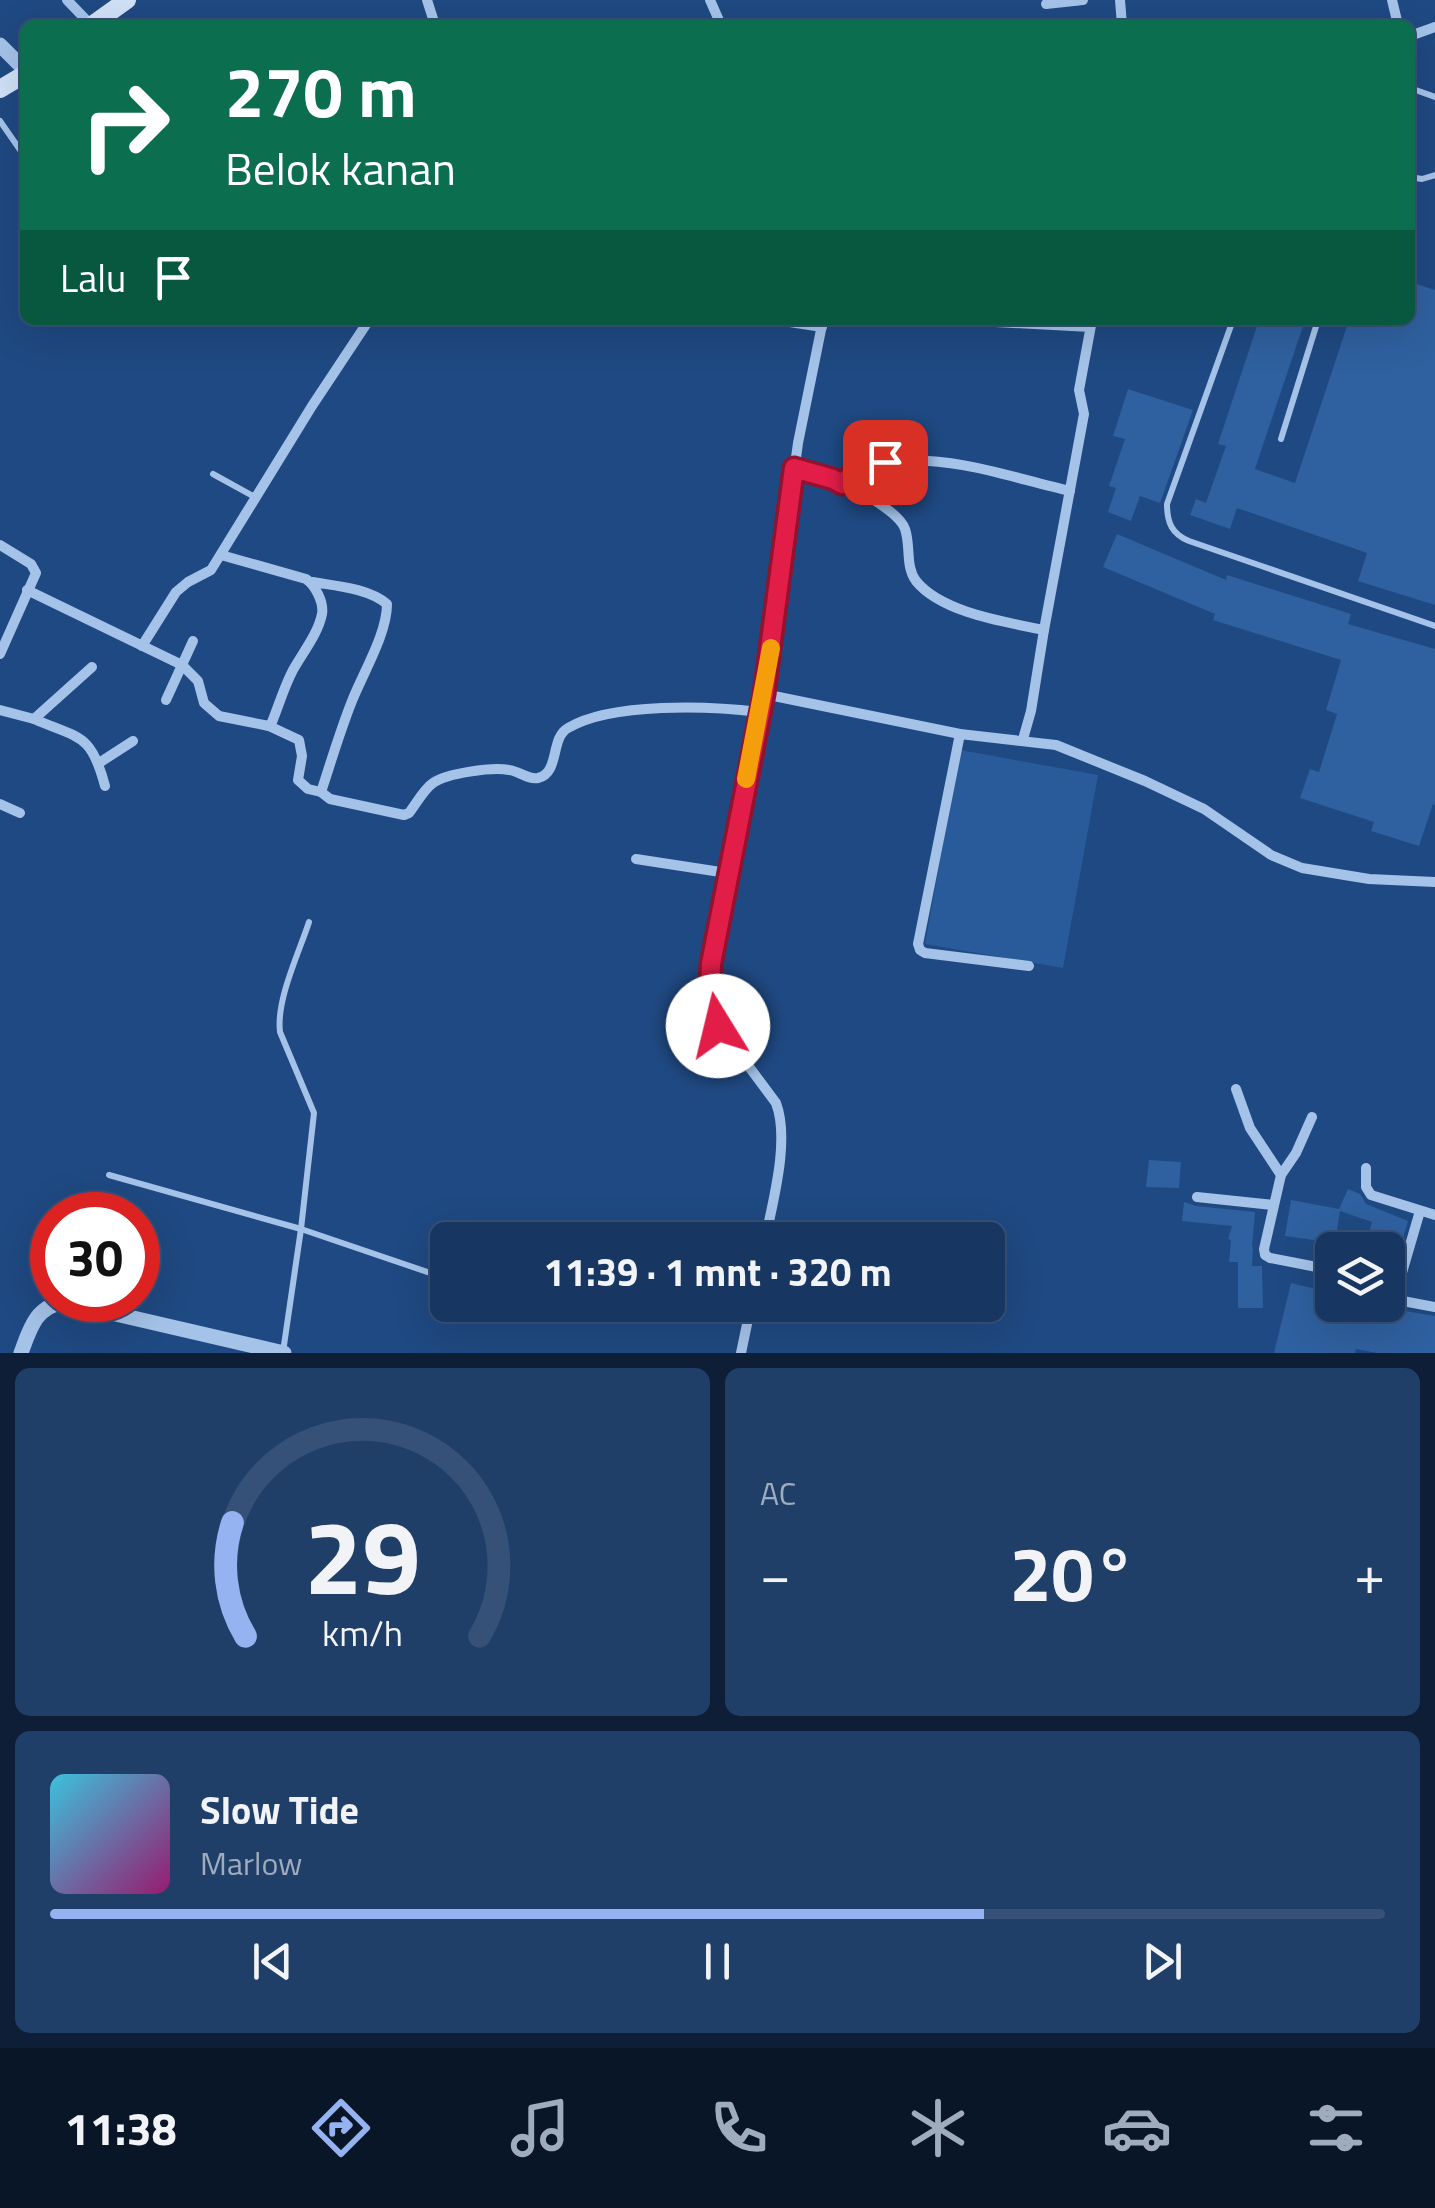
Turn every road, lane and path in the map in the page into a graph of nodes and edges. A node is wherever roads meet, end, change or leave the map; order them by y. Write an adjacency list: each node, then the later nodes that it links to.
1 (67, 0): 5 (street)
2 (127, 0): 6 (main road)
3 (1083, 0): 4 (street)
4 (1046, 4)
5 (87, 20)
6 (99, 20)
7 (0, 44): 8 (street)
8 (20, 66)
9 (0, 121): 10 (lane)
10 (20, 151)
11 (366, 325): 21 (street)
12 (822, 325): 17 (street)
13 (1091, 325): 20 (street)
14 (1231, 325): 26 (lane)
15 (1316, 325): 16 (lane)
16 (1281, 439)
17 (794, 468): 19 (street); 33 (street)
18 (213, 474): 21 (lane)
19 (842, 484): 20 (street); 27 (street)
20 (1070, 492): 27 (street)
21 (255, 497): 23 (street)
22 (0, 545): 25 (street)
23 (221, 555): 24 (street); 29 (street)
24 (312, 582): 38 (street); 44 (street)
25 (28, 590): 29 (street); 30 (street)
26 (1435, 626)
27 (1044, 630): 40 (street)
28 (193, 641): 31 (street)
29 (142, 646): 31 (street)
30 (2, 648)
31 (182, 665): 34 (street); 38 (street)
32 (92, 667): 37 (street)
33 (764, 694): 36 (street); 39 (street)
34 (166, 700)
35 (0, 710): 37 (street)
36 (760, 712): 44 (street); 48 (street)
37 (34, 719): 42 (street)
38 (268, 726): 44 (street)
39 (960, 734): 40 (street); 51 (street)
40 (1023, 739): 49 (street)
41 (133, 741): 42 (street)
42 (99, 763): 43 (street)
43 (105, 786)
44 (321, 792)
45 (0, 804): 46 (street)
46 (20, 813)
47 (636, 859): 48 (street)
48 (727, 874): 61 (street)
49 (1435, 882)
50 (309, 922): 62 (lane)
51 (1029, 966)
52 (1236, 1090): 56 (street)
53 (1312, 1117): 56 (street)
54 (1366, 1168): 59 (street)
55 (109, 1175): 62 (lane)
56 (1281, 1176): 58 (street)
57 (1197, 1197): 58 (street)
58 (1273, 1205): 64 (street)
59 (1420, 1211): 60 (street); 63 (street)
60 (1435, 1215)
61 (768, 1222)
62 (301, 1229): 65 (lane); 70 (lane)
63 (1405, 1257)
64 (1315, 1266)
65 (430, 1273)
66 (1405, 1302): 67 (street)
67 (1435, 1307)
68 (747, 1322): 71 (street)
69 (20, 1353): 70 (street)
70 (283, 1353)
71 (741, 1353)

